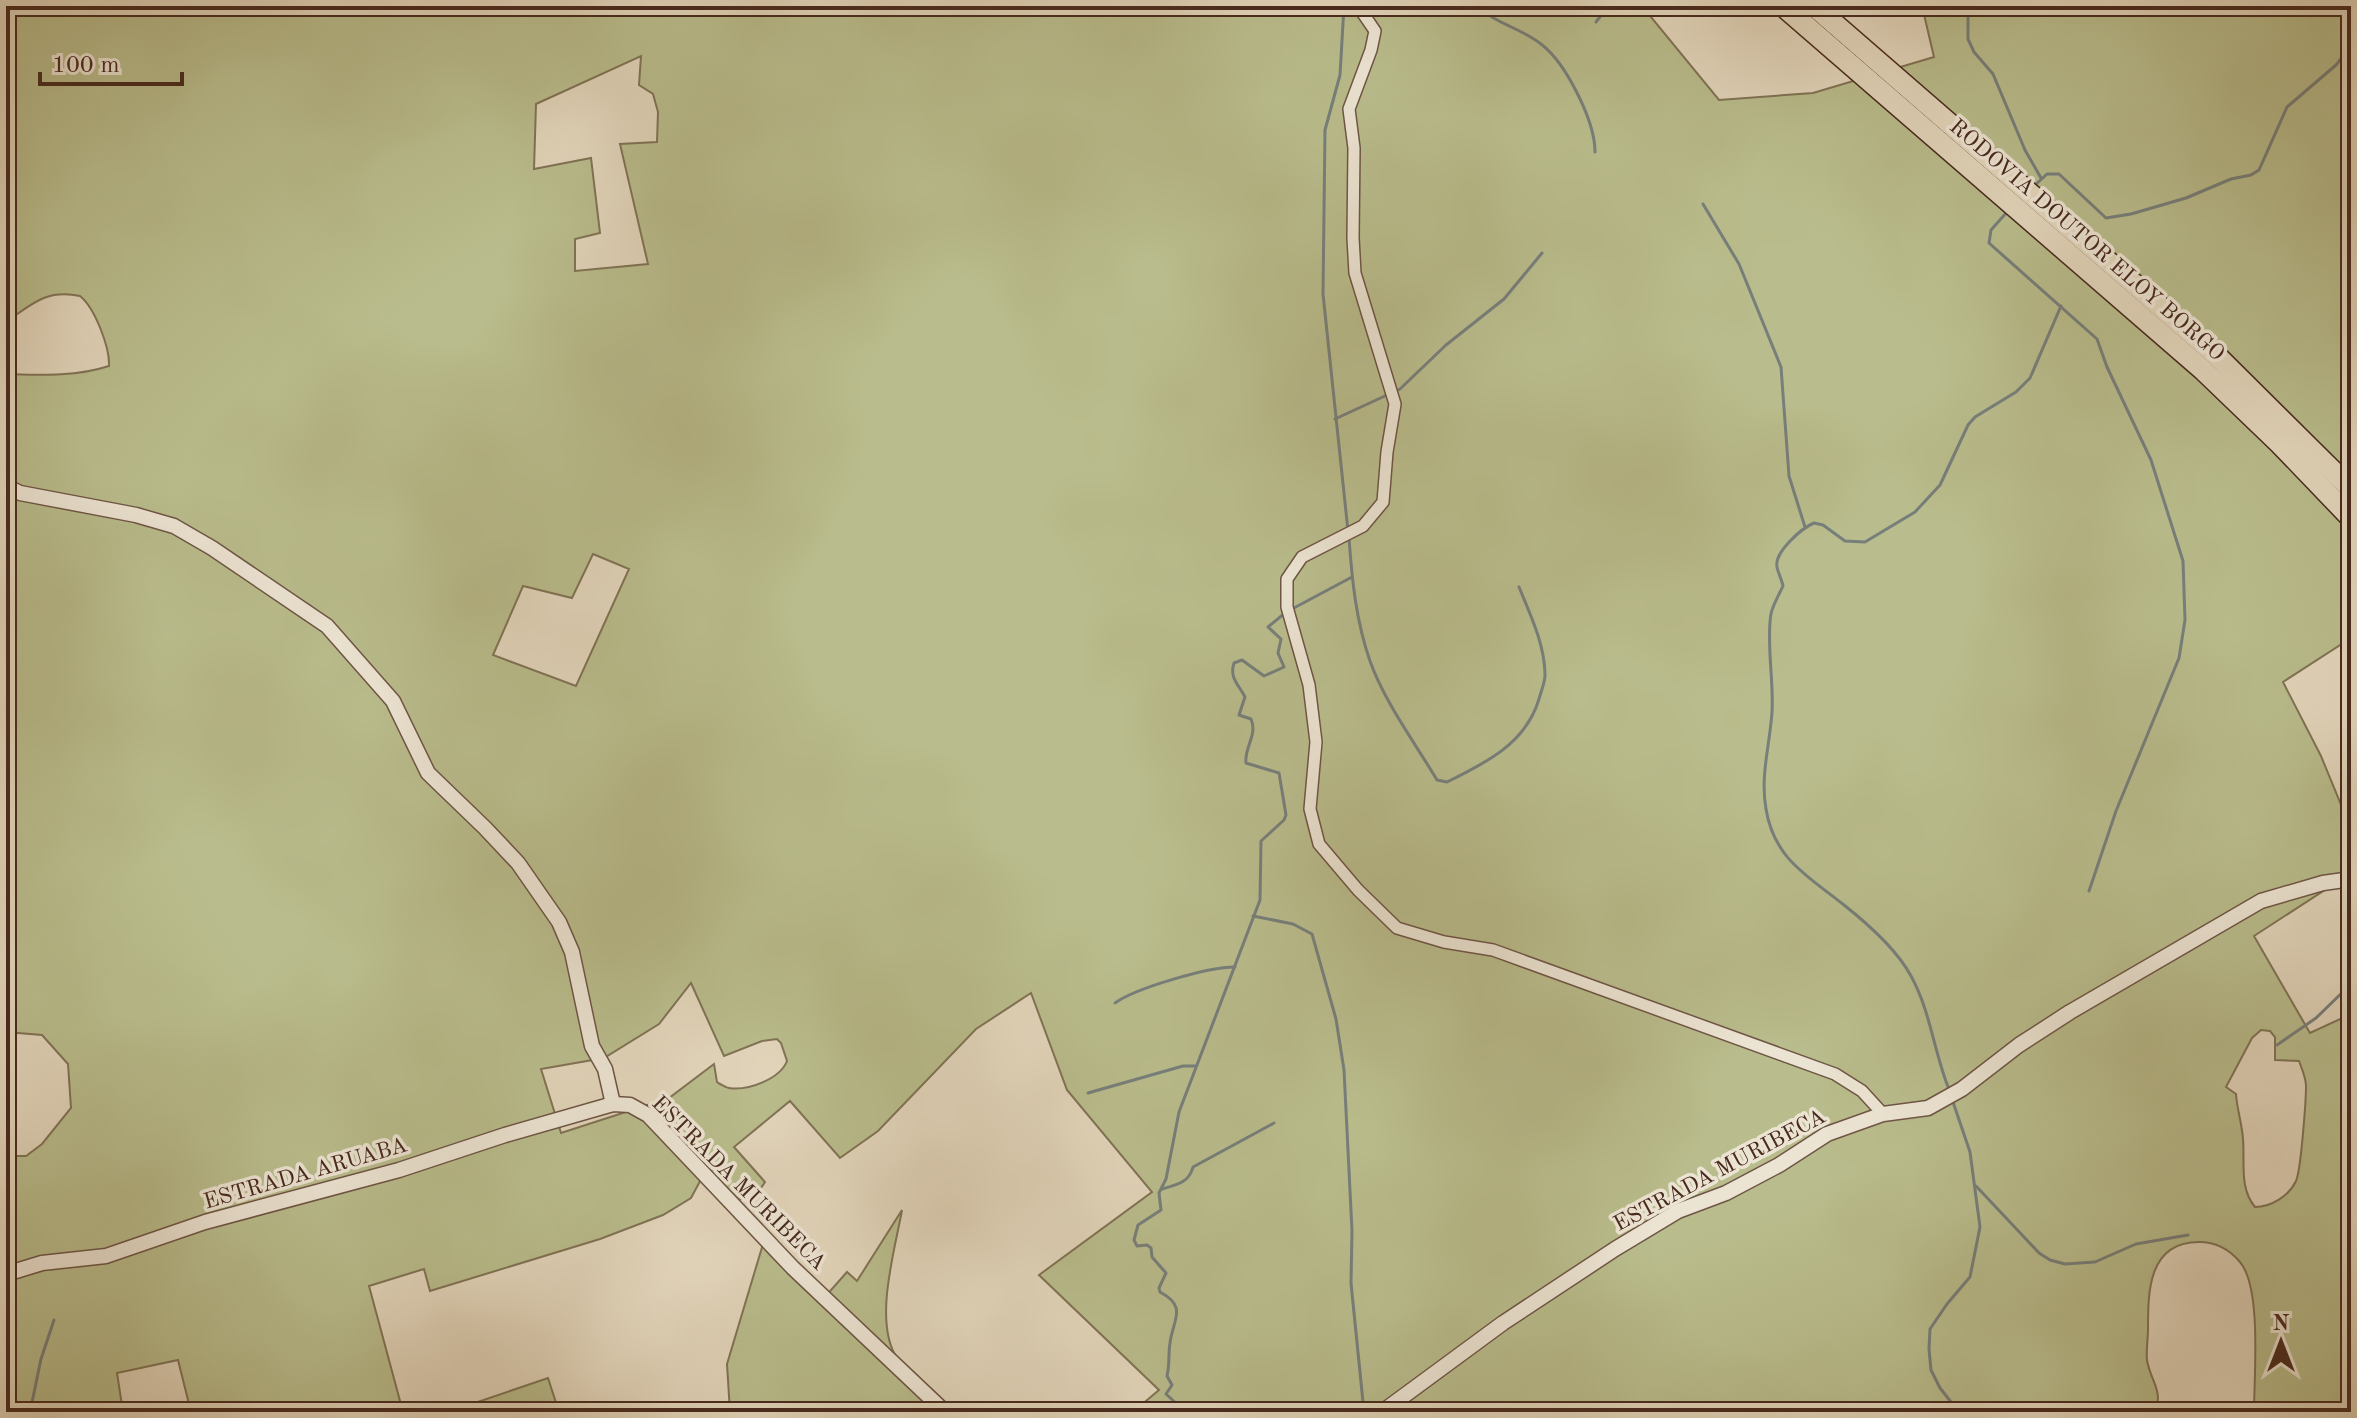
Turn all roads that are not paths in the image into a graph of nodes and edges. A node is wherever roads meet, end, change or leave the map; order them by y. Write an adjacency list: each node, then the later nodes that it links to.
1 (1351, 6): 9 (street)
2 (1783, 6): 6 (highway, RODOVIA DOUTOR ELOY BORGO)
3 (1814, 6): 5 (highway, RODOVIA DOUTOR ELOY BORGO)
4 (6, 486): 8 (street)
5 (2351, 489)
6 (2351, 518)
7 (2351, 879): 9 (street, ESTRADA MURIBECA)
8 (613, 1104): 10 (street, ESTRADA ARUABA); 11 (street, ESTRADA MURIBECA)
9 (1883, 1114): 12 (street, ESTRADA MURIBECA)
10 (6, 1274)
11 (945, 1412)
12 (1382, 1412)

